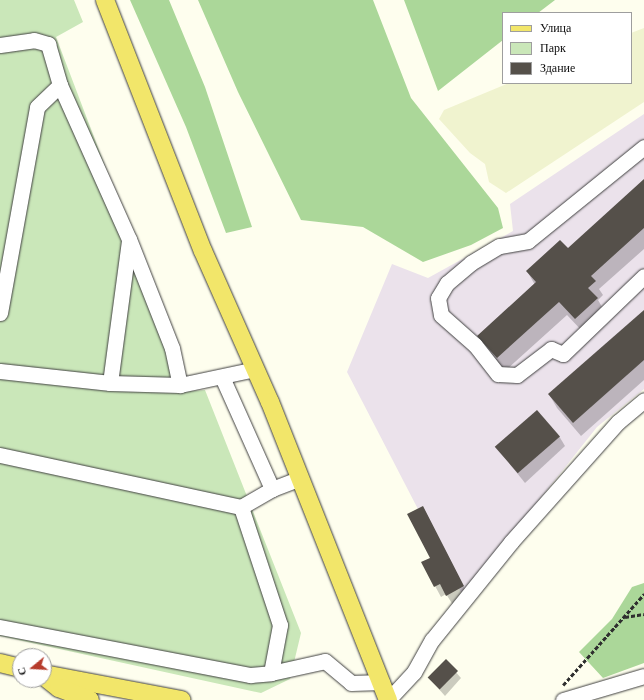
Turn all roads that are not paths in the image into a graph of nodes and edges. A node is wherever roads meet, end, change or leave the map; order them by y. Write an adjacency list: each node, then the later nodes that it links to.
1 (105, 0): 8 (main road)
2 (0, 45): 3 (street)
3 (60, 85): 5 (street); 7 (street)
4 (644, 147): 6 (street)
5 (129, 239): 11 (street); 12 (street)
6 (644, 276)
7 (0, 313)
8 (255, 369): 10 (street); 15 (main road)
9 (0, 371): 11 (street)
10 (222, 377): 12 (street); 16 (street)
11 (110, 383): 12 (street)
12 (180, 385)
13 (644, 400): 30 (street)
14 (0, 455): 17 (street)
15 (300, 478): 16 (street); 25 (main road)
16 (272, 489): 17 (street)
17 (241, 507): 21 (street)
18 (0, 627): 21 (street)
19 (0, 663): 20 (main road)
20 (12, 666)
21 (271, 673): 25 (street)
22 (644, 676): 27 (street)
23 (52, 677): 26 (main road)
24 (52, 682): 28 (main road)
25 (382, 682): 30 (main road)
26 (126, 694): 29 (main road)
27 (561, 694)
28 (90, 700)
29 (182, 700)
30 (388, 700)

